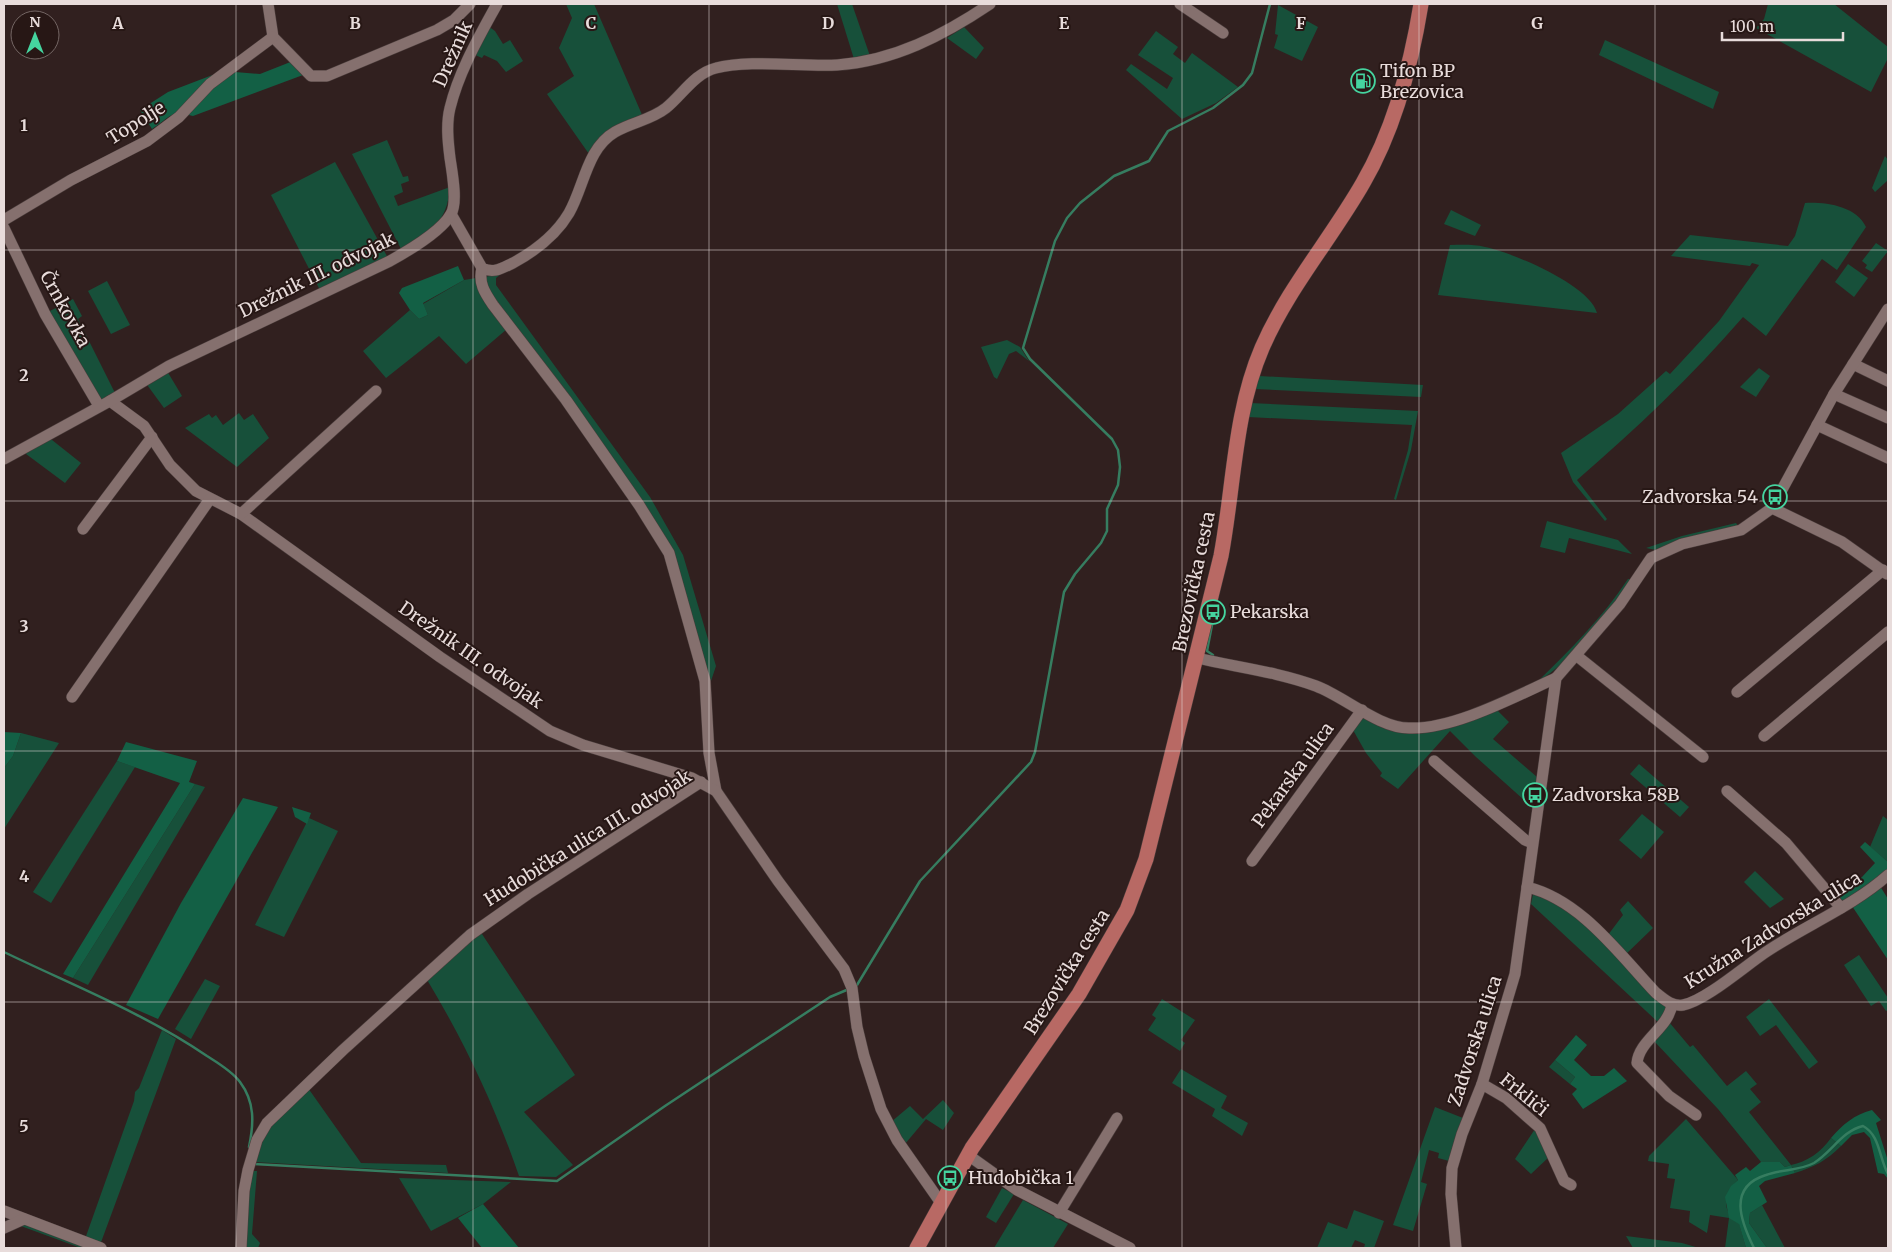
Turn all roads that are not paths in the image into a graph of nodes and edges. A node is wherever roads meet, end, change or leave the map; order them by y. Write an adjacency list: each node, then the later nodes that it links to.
1 (268, 4): 8 (street)
2 (470, 4): 8 (street)
3 (496, 4): 9 (street, Drežnik)
4 (990, 4): 12 (street)
5 (1180, 4): 7 (street)
6 (1421, 4): 31 (main road, Brezovička cesta)
7 (1223, 33)
8 (273, 37): 10 (street, Topolje)
9 (451, 214): 12 (street); 18 (street, Drežnik III. odvojak)
10 (4, 220)
11 (4, 228): 18 (street, Črnkovka)
12 (482, 268): 40 (street)
13 (1888, 310): 14 (street)
14 (1853, 364): 15 (street); 17 (street)
15 (1888, 381)
16 (376, 392): 26 (street)
17 (1834, 394): 19 (street); 20 (street)
18 (105, 403): 21 (street, Drežnik III. odvojak); 23 (street, Drežnik III. odvojak)
19 (1888, 418)
20 (1817, 425): 22 (street); 25 (street)
21 (152, 437): 24 (street, Drežnik III. odvojak); 27 (street)
22 (1888, 458)
23 (4, 459)
24 (210, 499): 26 (street, Drežnik III. odvojak); 34 (street)
25 (1772, 508): 28 (street); 30 (street)
26 (242, 514): 39 (street, Drežnik III. odvojak)
27 (83, 529)
28 (1885, 573): 33 (street)
29 (1888, 632): 36 (street)
30 (1577, 656): 32 (street); 37 (street)
31 (1197, 658): 35 (street); 51 (main road, Brezovička cesta)
32 (1556, 678): 35 (street); 42 (street, Zadvorska ulica)
33 (1737, 692)
34 (72, 697)
35 (1362, 710): 43 (street, Pekarska ulica)
36 (1764, 736)
37 (1702, 757)
38 (1434, 761): 42 (street)
39 (701, 782): 40 (street, Hudobička ulica III. odvojak); 60 (street, Hudobička ulica III. odvojak)
40 (716, 791): 53 (street, Hudobička ulica III. odvojak)
41 (1727, 791): 46 (street)
42 (1532, 843): 45 (street, Zadvorska ulica)
43 (1252, 860)
44 (1888, 875): 46 (street, Kružna Zadvorska ulica)
45 (1527, 887): 47 (street, Kružna Zadvorska ulica); 48 (street, Zadvorska ulica)
46 (1841, 908): 47 (street, Kružna Zadvorska ulica)
47 (1672, 1004): 49 (street, Kružna Zadvorska ulica)
48 (1482, 1084): 52 (street, Frkliči); 63 (street, Zadvorska ulica)
49 (1696, 1115)
50 (1117, 1118): 55 (street)
51 (968, 1155): 53 (main road, Brezovička cesta); 55 (street)
52 (1571, 1185)
53 (942, 1203): 61 (main road, Brezovička cesta)
54 (4, 1212): 56 (street)
55 (1059, 1213): 58 (street)
56 (24, 1219): 57 (street); 59 (street)
57 (4, 1228)
58 (1112, 1244): 62 (street)
59 (101, 1248)
60 (240, 1248)
61 (917, 1248)
62 (1130, 1248)
63 (1456, 1248)

